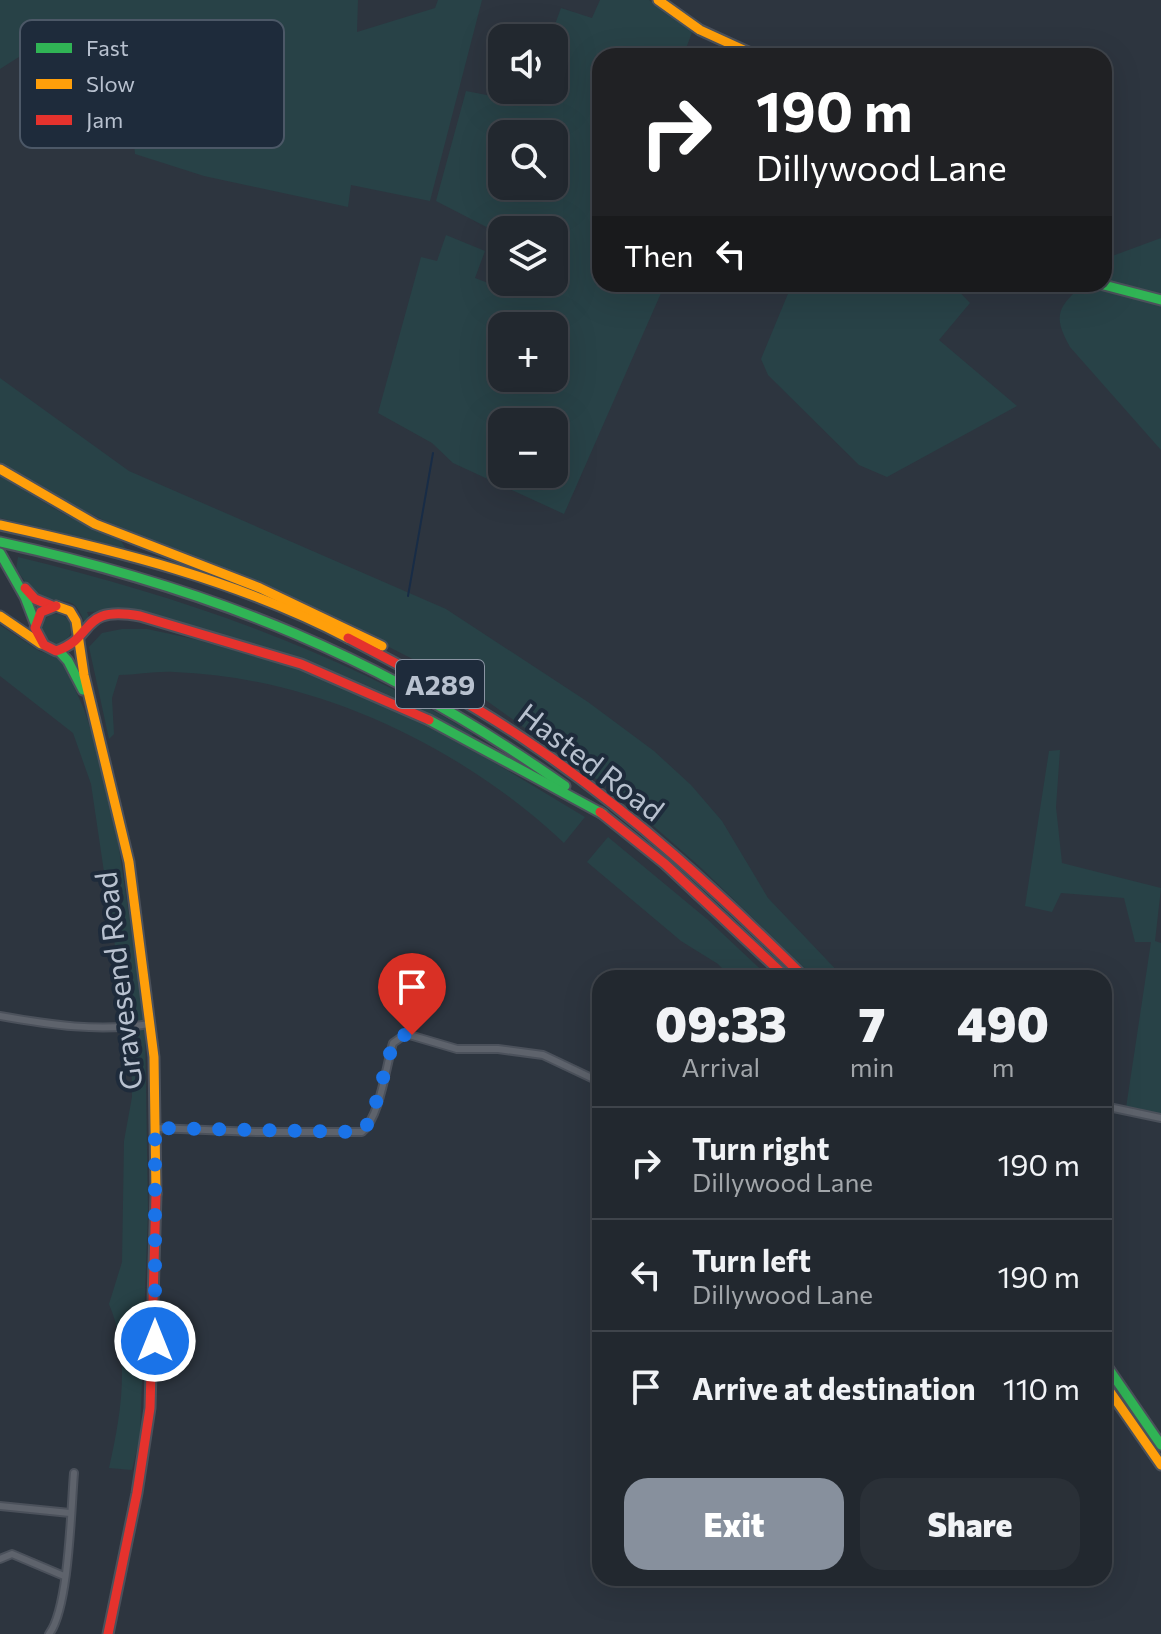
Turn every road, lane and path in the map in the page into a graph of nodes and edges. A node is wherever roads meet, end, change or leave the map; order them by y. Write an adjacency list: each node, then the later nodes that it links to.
1 (658, 0): 2 (main road)
2 (739, 48)
3 (1112, 287): 4 (main road)
4 (1161, 300)
5 (0, 469): 17 (main road, A289)
6 (0, 525): 17 (main road, Hasted Road / A289)
7 (0, 542): 18 (main road, Hasted Road / A289)
8 (0, 553): 9 (main road)
9 (11, 571): 10 (main road); 12 (main road)
10 (52, 606): 12 (main road); 13 (main road)
11 (0, 616): 14 (main road)
12 (35, 623): 14 (main road)
13 (77, 633): 15 (main road); 16 (main road, Gravesend Road); 18 (main road, A289)
14 (46, 646): 15 (main road)
15 (59, 651): 16 (main road, Gravesend Road)
16 (91, 706): 22 (main road, Gravesend Road)
17 (525, 736): 20 (main road, Hasted Road / A289)
18 (603, 814): 19 (main road, Hasted Road / A289)
19 (779, 970)
20 (797, 970)
21 (0, 1016): 22 (street)
22 (150, 1024): 26 (main road, Gravesend Road)
23 (592, 1078): 26 (street)
24 (1112, 1108): 25 (street)
25 (1161, 1118)
26 (155, 1128): 37 (main road, Gravesend Road)
27 (1112, 1374): 29 (main road)
28 (1112, 1395): 30 (main road)
29 (1161, 1445)
30 (1161, 1465)
31 (74, 1473): 33 (street)
32 (0, 1506): 33 (street)
33 (70, 1513): 35 (street)
34 (0, 1559): 35 (street)
35 (64, 1576): 36 (street)
36 (49, 1634)
37 (108, 1634)

